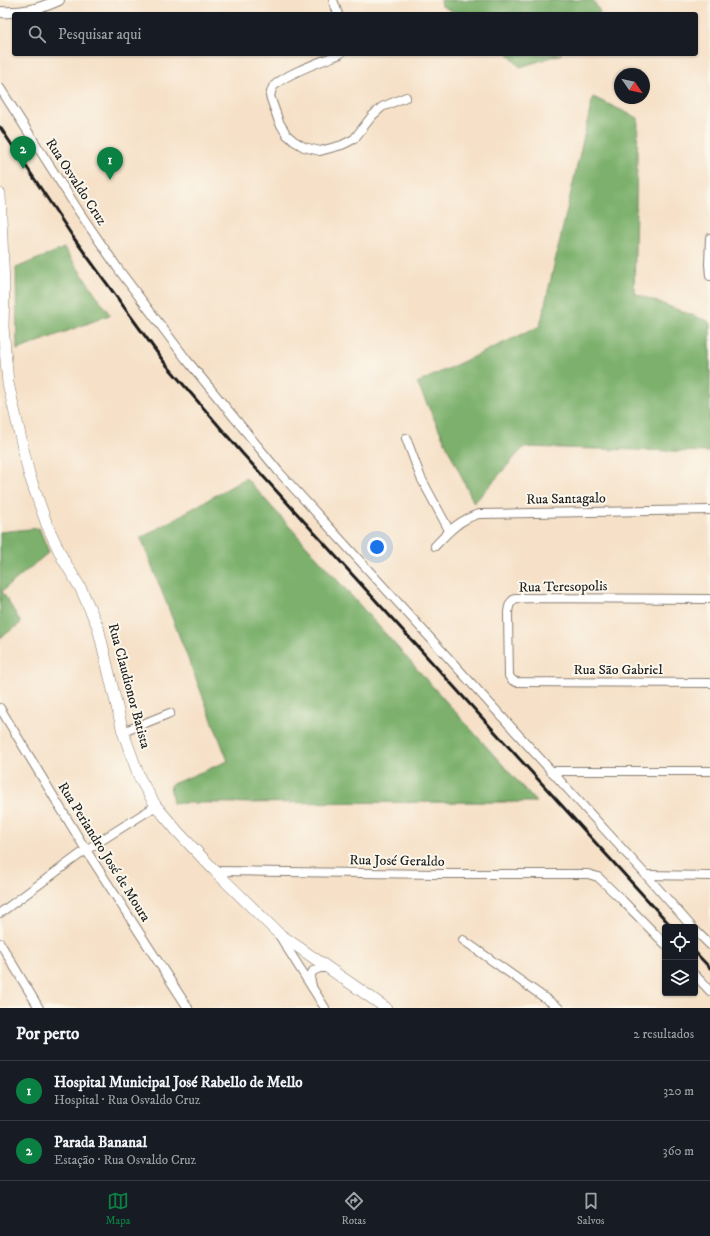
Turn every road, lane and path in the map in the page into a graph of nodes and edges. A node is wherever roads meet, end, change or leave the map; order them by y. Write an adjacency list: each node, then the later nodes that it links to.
1 (59, 0): 3 (street)
2 (333, 0): 4 (street)
3 (0, 12)
4 (337, 12)
5 (335, 56): 7 (street)
6 (0, 88): 23 (street, Rua Osvaldo Cruz)
7 (406, 97)
8 (0, 194): 9 (main road, Rua Claudionor Batista)
9 (1, 209): 12 (main road, Rua Claudionor Batista)
10 (710, 238): 11 (street)
11 (710, 276)
12 (1, 329): 22 (main road, Rua Claudionor Batista)
13 (406, 438): 15 (street)
14 (710, 510): 15 (street, Rua Santagalo)
15 (449, 530): 16 (street, Rua Santagalo)
16 (435, 546)
17 (710, 599): 18 (street, Rua Teresopolis)
18 (525, 683): 19 (street, Rua São Gabriel)
19 (710, 683)
20 (0, 708): 26 (street, Rua Periandro José de Moura)
21 (170, 713): 22 (street)
22 (123, 732): 25 (main road, Rua Claudionor Batista)
23 (550, 771): 24 (street); 28 (street, Rua Osvaldo Cruz)
24 (710, 771)
25 (156, 806): 26 (street); 27 (main road, Rua Claudionor Batista)
26 (86, 850): 30 (street); 43 (street, Rua Periandro José de Moura)
27 (215, 871): 32 (main road, Rua Claudionor Batista); 35 (street, Rua José Geraldo)
28 (646, 875): 29 (street); 31 (street, Rua Osvaldo Cruz)
29 (710, 876)
30 (0, 913)
31 (689, 924)
32 (278, 933): 38 (main road, Rua Claudionor Batista); 40 (street)
33 (698, 933): 37 (street)
34 (463, 940): 46 (street)
35 (662, 941)
36 (0, 943): 42 (street)
37 (710, 945)
38 (328, 968): 40 (street); 45 (main road, Rua Claudionor Batista)
39 (698, 978): 41 (street)
40 (312, 989): 44 (street)
41 (710, 991)
42 (39, 1008)
43 (188, 1008)
44 (325, 1008)
45 (386, 1008)
46 (559, 1008)

